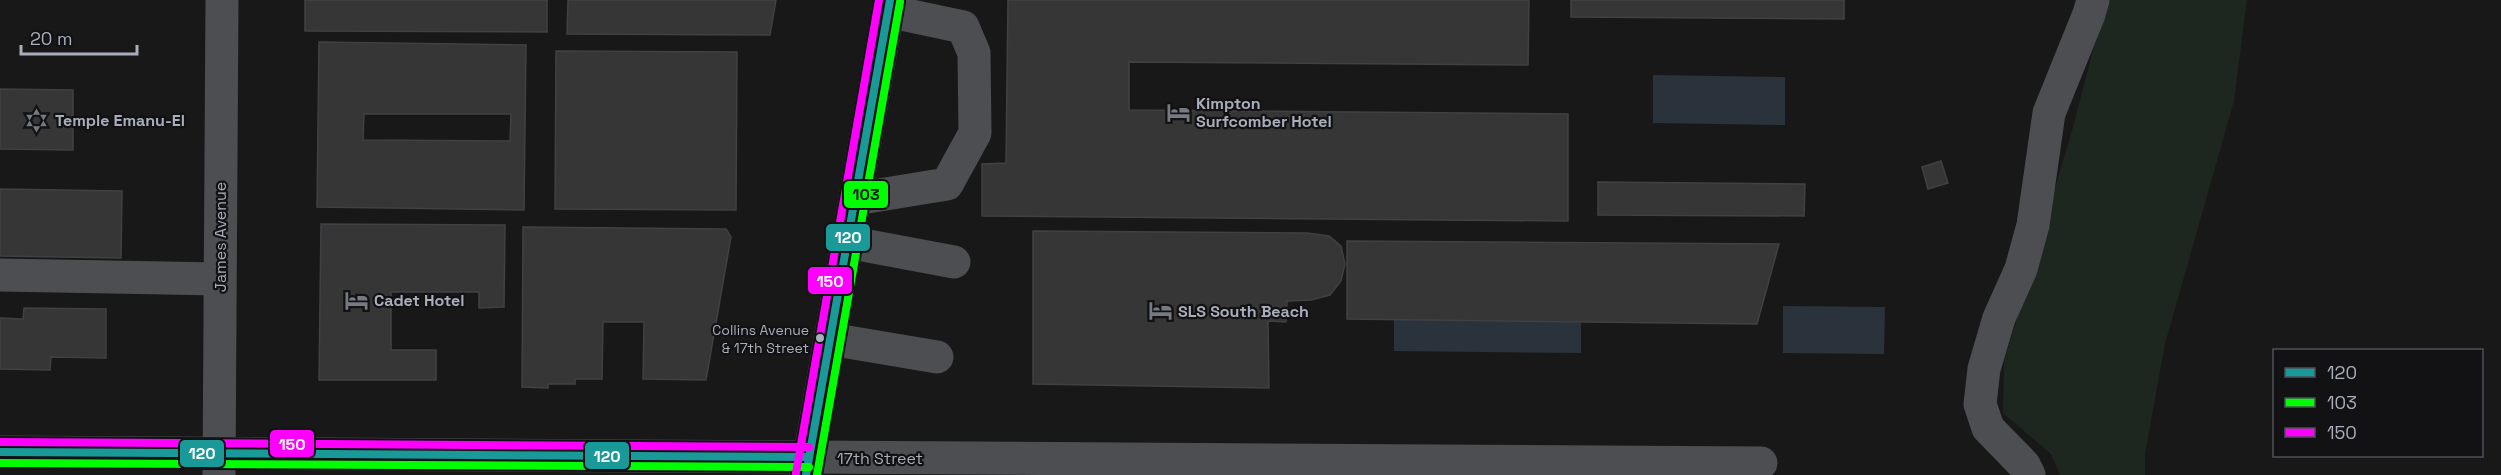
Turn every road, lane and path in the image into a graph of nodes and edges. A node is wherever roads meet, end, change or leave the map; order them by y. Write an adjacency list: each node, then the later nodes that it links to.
1 (222, 0): 8 (street, James Avenue)
2 (2092, 0): 15 (street)
3 (889, 6): 4 (main road); 4 (street)
4 (855, 199): 5 (main road)
5 (847, 242): 6 (street); 9 (main road)
6 (954, 261)
7 (0, 275): 8 (street)
8 (220, 279): 13 (street, James Avenue)
9 (830, 339): 10 (street); 14 (main road)
10 (937, 357)
11 (0, 452): 13 (street, 17th Street)
12 (1761, 463): 14 (street, 17th Street)
13 (219, 464): 14 (street, 17th Street)
14 (807, 466)
15 (2029, 475)

